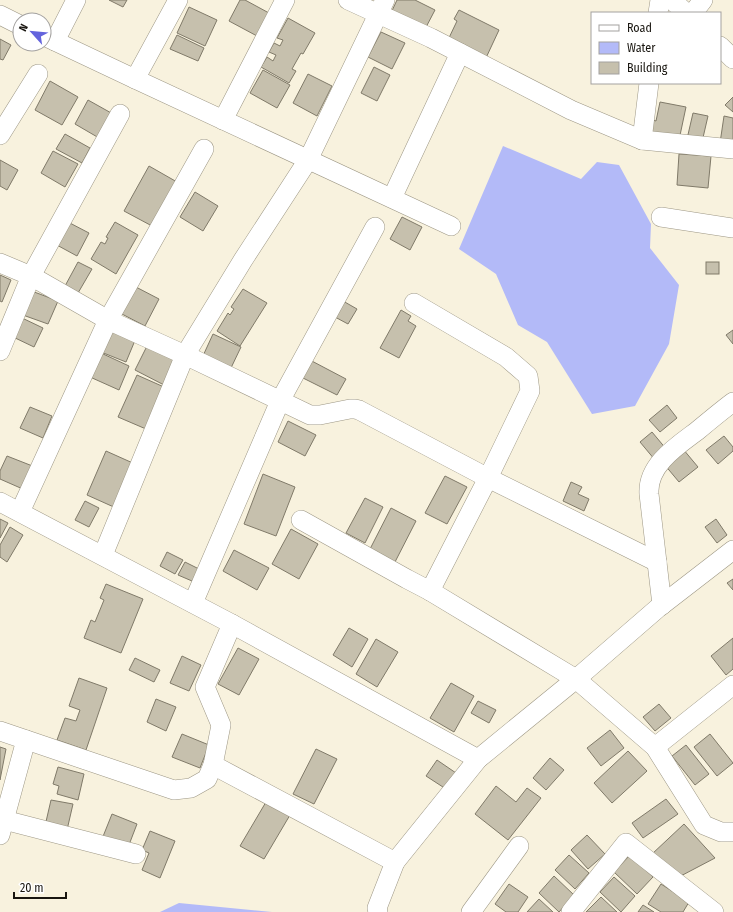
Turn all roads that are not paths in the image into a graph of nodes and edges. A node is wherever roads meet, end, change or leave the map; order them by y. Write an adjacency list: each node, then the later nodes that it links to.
1 (76, 0): 14 (street)
2 (178, 0): 20 (street)
3 (285, 0): 23 (street)
4 (348, 0): 8 (street)
5 (660, 0): 9 (street)
6 (672, 0): 10 (street)
7 (704, 0): 11 (street)
8 (382, 7): 17 (street); 28 (street)
9 (658, 12)
10 (685, 12)
11 (694, 12)
12 (0, 15): 13 (street)
13 (12, 21)
14 (52, 36)
15 (52, 40): 20 (street)
16 (721, 47): 18 (street)
17 (460, 53): 25 (street); 29 (street)
18 (733, 59)
19 (38, 74): 24 (street)
20 (135, 79): 23 (street)
21 (649, 84): 25 (street)
22 (120, 114): 35 (street)
23 (223, 120): 28 (street)
24 (0, 134)
25 (642, 140): 27 (street)
26 (204, 149): 37 (street)
27 (733, 150)
28 (308, 160): 29 (street); 39 (street)
29 (392, 198): 31 (street)
30 (662, 217): 33 (street)
31 (451, 226)
32 (375, 227): 40 (street)
33 (733, 228)
34 (0, 263): 35 (street)
35 (30, 276): 37 (street); 38 (street)
36 (414, 303): 42 (street)
37 (108, 320): 39 (street); 44 (street)
38 (0, 351)
39 (185, 355): 40 (street); 47 (street)
40 (280, 401): 42 (street); 50 (street)
41 (733, 402): 48 (street)
42 (488, 478): 48 (street); 49 (street)
43 (0, 502): 44 (street)
44 (20, 512): 47 (street)
45 (301, 520): 49 (street)
46 (733, 550): 51 (street)
47 (103, 555): 50 (street)
48 (657, 562): 51 (street)
49 (430, 591): 53 (street)
50 (193, 603): 52 (street)
51 (662, 605): 53 (street)
52 (232, 624): 58 (street); 59 (street)
53 (576, 679): 57 (street); 58 (street)
54 (733, 685): 57 (street)
55 (0, 731): 56 (street)
56 (26, 740): 59 (street); 60 (street)
57 (654, 748): 61 (street)
58 (478, 758): 64 (street)
59 (213, 765): 64 (street)
60 (1, 825): 63 (street)
61 (733, 832)
62 (519, 846): 67 (street)
63 (136, 854)
64 (395, 862): 66 (street)
65 (711, 911): 68 (street)
66 (378, 912)
67 (472, 912)
68 (572, 912)

